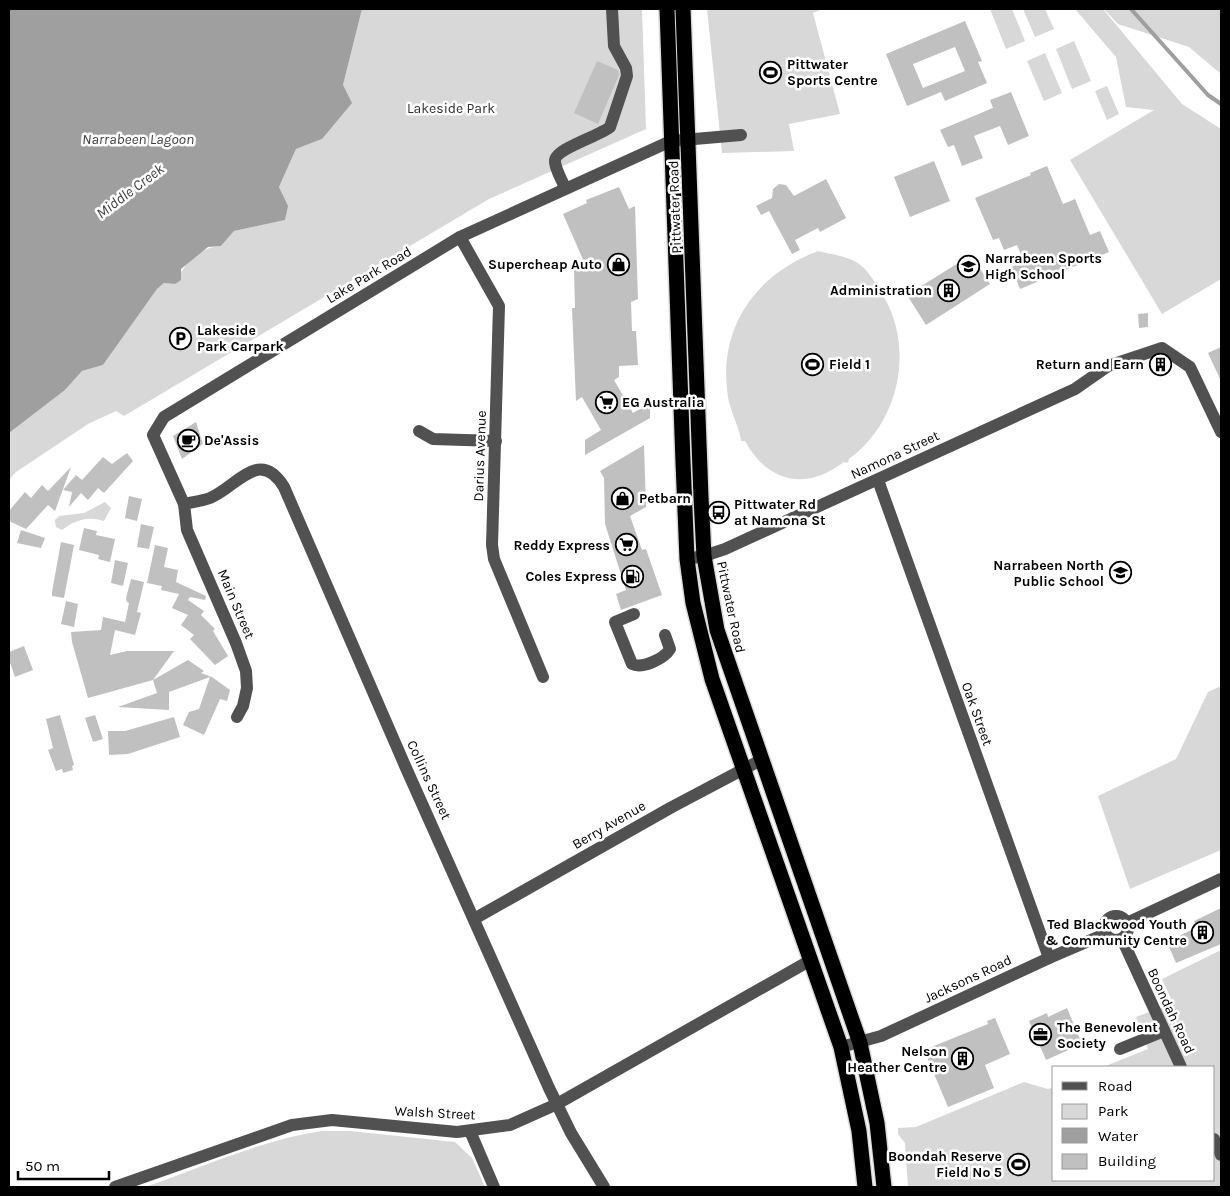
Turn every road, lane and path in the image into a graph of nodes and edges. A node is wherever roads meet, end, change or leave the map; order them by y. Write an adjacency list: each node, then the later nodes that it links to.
1 (612, 9): 7 (street)
2 (667, 9): 6 (highway, Pittwater Road)
3 (683, 9): 5 (highway, Pittwater Road)
4 (741, 135): 5 (street, Lake Park Road)
5 (688, 140): 6 (street, Lake Park Road); 14 (highway, Pittwater Road)
6 (671, 141): 7 (street, Lake Park Road); 15 (highway, Pittwater Road)
7 (565, 188): 8 (street, Lake Park Road)
8 (460, 237): 11 (street, Darius Avenue); 13 (street, Lake Park Road)
9 (419, 432): 11 (street)
10 (1221, 432): 12 (street, Namona Street)
11 (496, 441): 18 (street, Darius Avenue)
12 (878, 480): 14 (street, Namona Street); 27 (street, Oak Street)
13 (184, 504): 19 (street, Main Street); 23 (street, Collins Street)
14 (704, 556): 15 (street, Namona Street); 20 (highway, Pittwater Road)
15 (687, 559): 21 (highway, Pittwater Road)
16 (634, 614): 17 (street)
17 (665, 636)
18 (543, 677)
19 (237, 717)
20 (761, 760): 21 (street, Berry Avenue); 30 (highway, Pittwater Road)
21 (743, 768): 23 (street, Berry Avenue); 28 (highway, Pittwater Road)
22 (1221, 879): 24 (street)
23 (474, 919): 34 (street, Collins Street)
24 (1127, 923): 25 (street); 26 (street)
25 (1105, 934): 26 (street); 27 (street, Jacksons Road)
26 (1122, 939): 29 (street, Boondah Road)
27 (1049, 958): 30 (street, Jacksons Road)
28 (811, 960): 31 (highway, Pittwater Road); 34 (street, Walsh Street)
29 (1164, 1031): 32 (street); 33 (street, Boondah Road)
30 (860, 1043): 31 (street, Jacksons Road); 42 (highway, Pittwater Road)
31 (841, 1047): 41 (highway, Pittwater Road)
32 (1120, 1049)
33 (1181, 1066)
34 (557, 1104): 35 (street, Walsh Street); 40 (street, Collins Street)
35 (470, 1131): 38 (street, Walsh Street); 39 (street)
36 (1215, 1141): 37 (street)
37 (1221, 1155)
38 (115, 1187)
39 (494, 1187)
40 (604, 1187)
41 (865, 1187)
42 (884, 1187)

